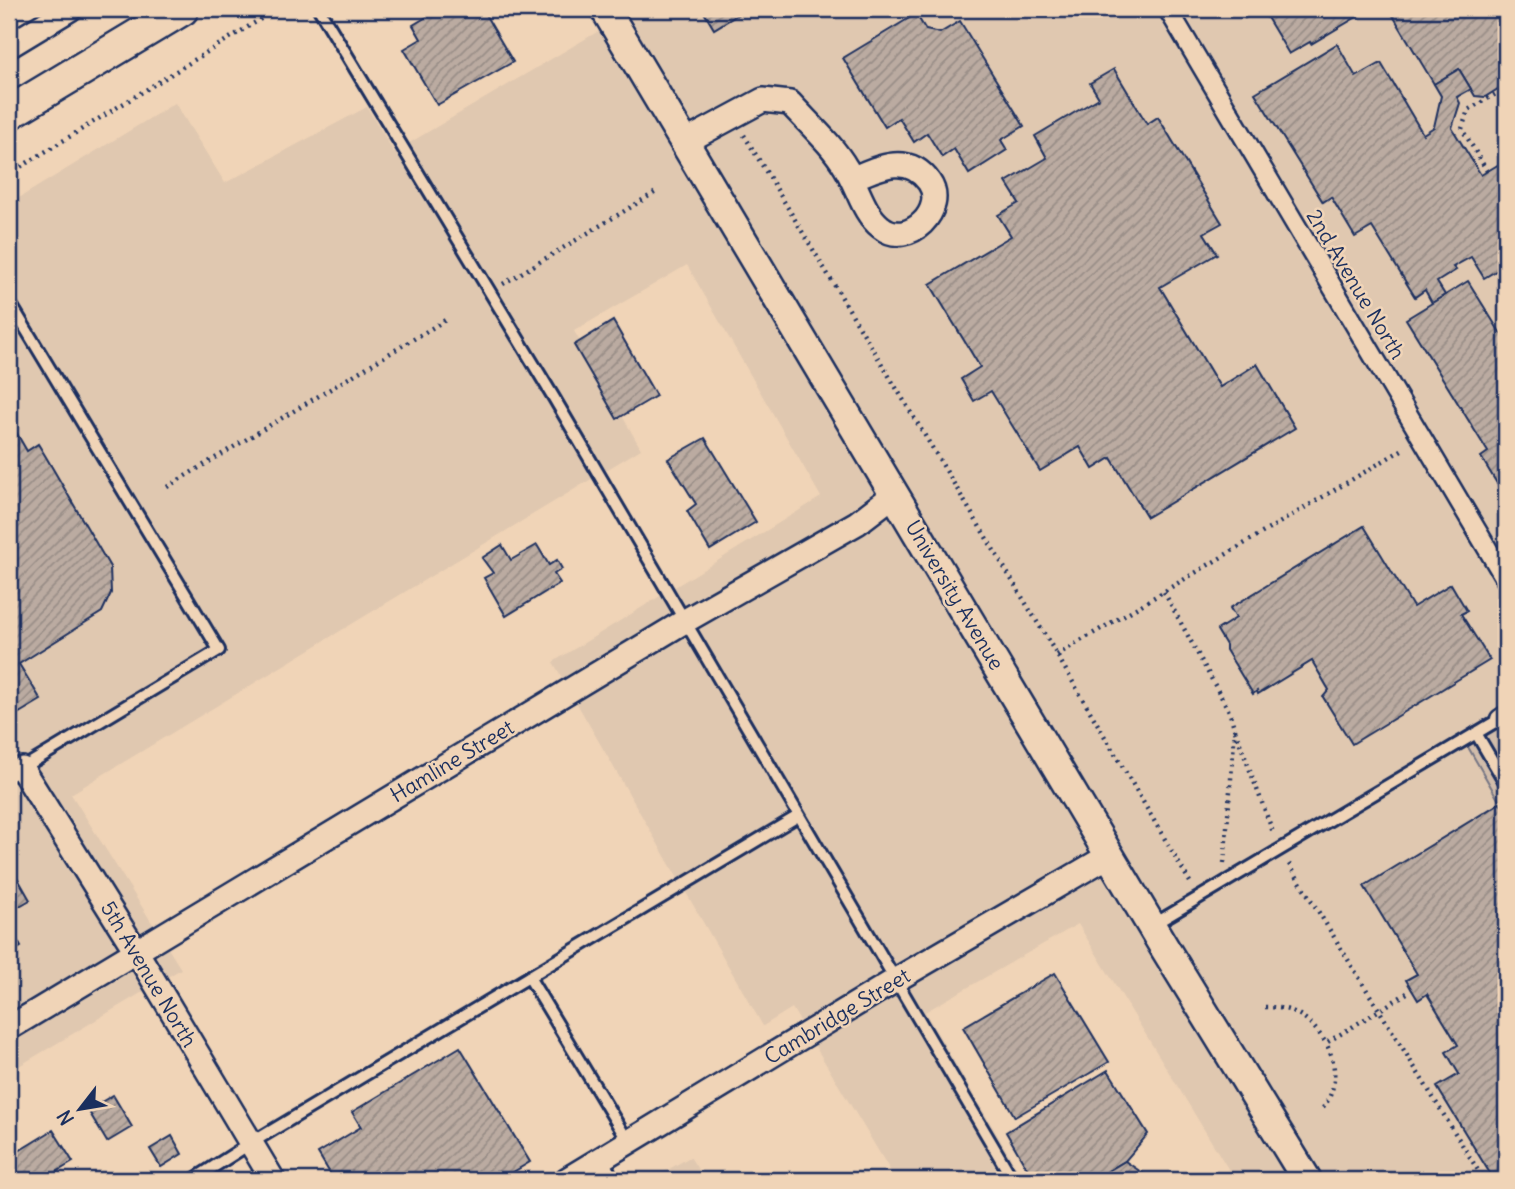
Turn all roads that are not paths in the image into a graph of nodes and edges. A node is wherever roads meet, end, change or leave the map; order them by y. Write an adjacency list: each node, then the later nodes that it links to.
1 (69, 9): 6 (street)
2 (182, 9): 7 (main road)
3 (319, 9): 13 (lane)
4 (605, 9): 8 (street, University Avenue)
5 (1169, 11): 12 (street, 2nd Avenue North)
6 (9, 46)
7 (9, 113)
8 (685, 142): 9 (street); 11 (street, University Avenue)
9 (852, 179)
10 (9, 301): 16 (lane)
11 (895, 494): 13 (street, Hamline Street); 19 (street, University Avenue)
12 (1506, 580)
13 (685, 621): 18 (lane); 21 (street, Hamline Street)
14 (1503, 717): 15 (lane)
15 (1476, 733): 17 (lane); 20 (lane)
16 (15, 773): 21 (street, 5th Avenue North)
17 (1506, 784)
18 (798, 816): 22 (lane); 23 (lane)
19 (1110, 855): 20 (street, University Avenue); 23 (street, Cambridge Street)
20 (1152, 926): 33 (street, University Avenue)
21 (136, 951): 24 (street, Hamline Street); 25 (street, 5th Avenue North)
22 (530, 977): 25 (lane); 26 (lane)
23 (894, 981): 26 (street, Cambridge Street); 32 (lane)
24 (9, 1028)
25 (251, 1143): 28 (lane); 29 (street, 5th Avenue North)
26 (629, 1143): 27 (street, Cambridge Street)
27 (602, 1159): 30 (street, Cambridge Street); 31 (lane)
28 (193, 1180)
29 (273, 1180)
30 (566, 1180)
31 (614, 1180)
32 (1013, 1180)
33 (1307, 1180)

